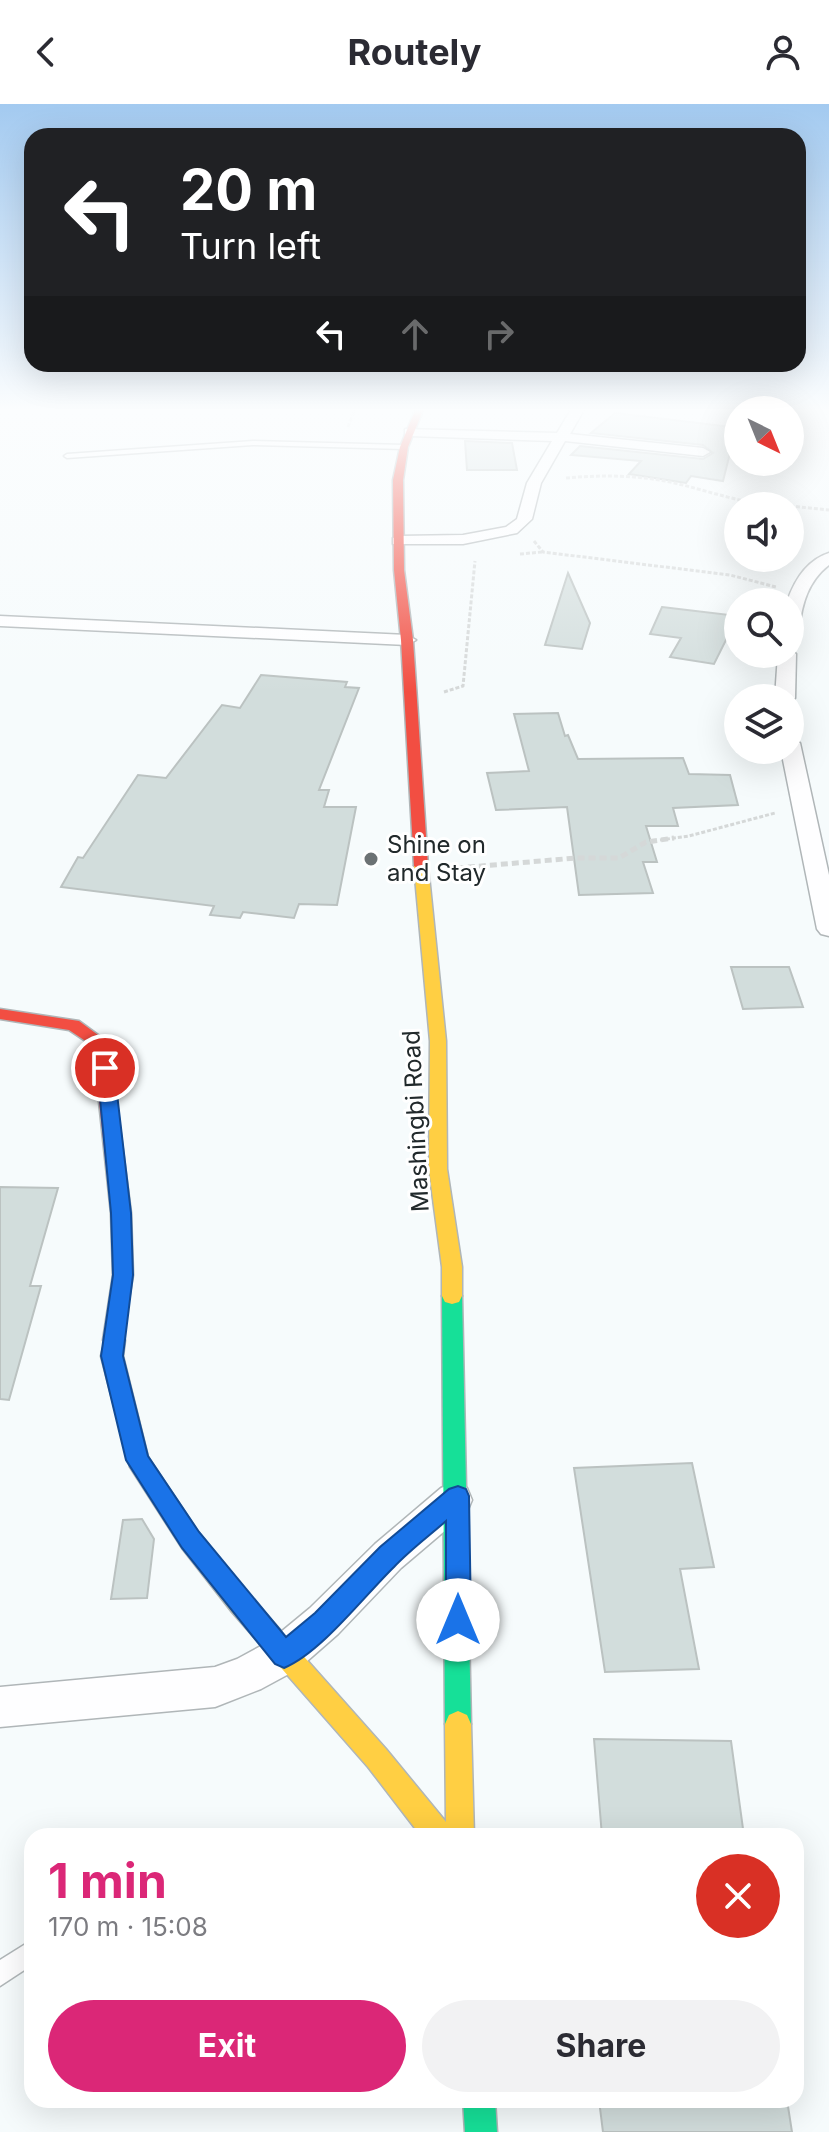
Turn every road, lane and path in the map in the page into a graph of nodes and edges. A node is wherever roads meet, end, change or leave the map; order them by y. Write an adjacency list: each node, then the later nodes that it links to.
1 (398, 503): 6 (main road, Mashingbi Road)
2 (531, 503): 5 (street)
3 (804, 507): 4 (path)
4 (829, 510)
5 (520, 525): 6 (street); 7 (path)
6 (399, 541): 14 (main road, Mashingbi Road)
7 (543, 552): 8 (path); 11 (path)
8 (519, 554)
9 (484, 558): 15 (path)
10 (829, 558): 12 (street)
11 (780, 588)
12 (801, 588)
13 (0, 621): 14 (street)
14 (407, 640): 15 (main road, Mashingbi Road)
15 (413, 703): 18 (main road, Mashingbi Road)
16 (794, 764): 17 (street)
17 (803, 806): 18 (path); 19 (street)
18 (421, 872): 21 (main road, Mashingbi Road)
19 (829, 929)
20 (0, 1014): 22 (main road)
21 (458, 1496): 22 (street); 25 (main road, Mashingbi Road)
22 (284, 1655): 23 (street); 24 (main road)
23 (0, 1707)
24 (433, 1828)
25 (460, 1828)
26 (24, 1957): 27 (lane)
27 (0, 1974)
28 (480, 2108): 29 (main road)
29 (481, 2132)

